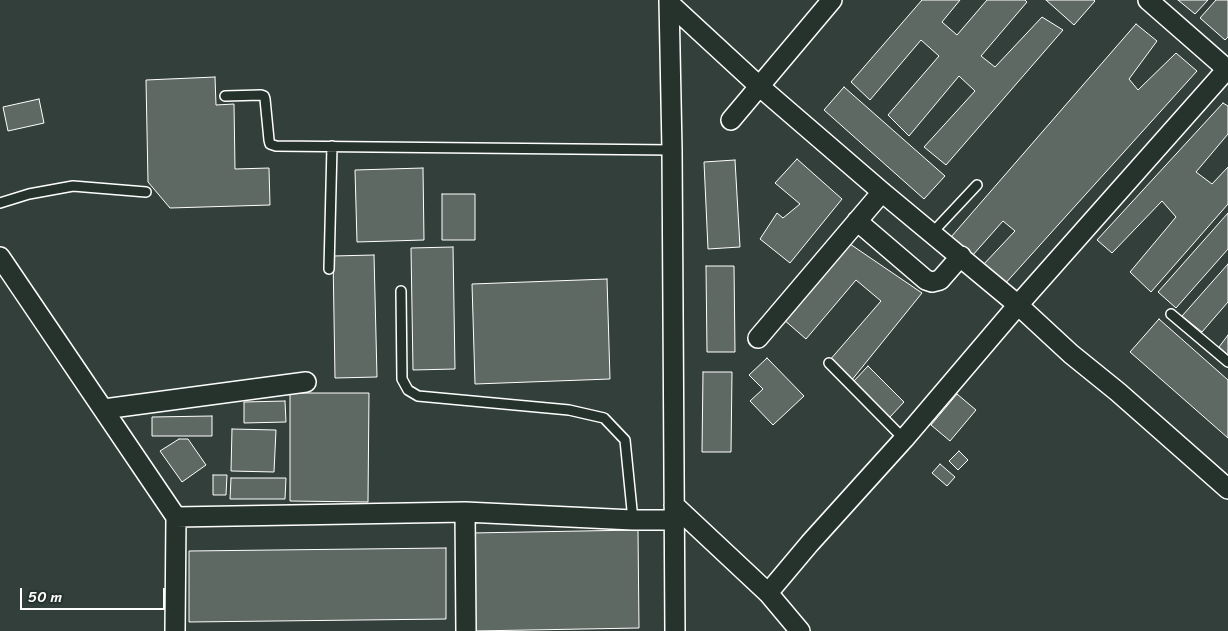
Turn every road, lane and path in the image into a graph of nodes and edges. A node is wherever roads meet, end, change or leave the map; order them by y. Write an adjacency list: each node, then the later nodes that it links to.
1 (832, 0): 5 (street)
2 (1148, 0): 4 (street)
3 (669, 1): 5 (street); 9 (street)
4 (1228, 69): 20 (street)
5 (760, 86): 7 (street); 12 (street)
6 (225, 96): 8 (lane)
7 (731, 120)
8 (332, 146): 9 (lane); 18 (lane)
9 (672, 150): 30 (street)
10 (977, 185): 15 (lane)
11 (146, 192): 13 (lane)
12 (882, 192): 14 (street); 15 (street)
13 (0, 203)
14 (857, 221): 17 (street); 22 (street)
15 (932, 233): 17 (street)
16 (0, 256): 26 (street)
17 (962, 256): 20 (street)
18 (329, 269)
19 (401, 291): 32 (lane)
20 (1018, 304): 27 (street); 28 (street)
21 (1171, 314): 23 (lane)
22 (758, 338)
23 (1228, 362)
24 (829, 363): 27 (lane)
25 (306, 382): 26 (street)
26 (104, 409): 31 (street)
27 (904, 439): 33 (street)
28 (1228, 488)
29 (465, 512): 31 (street); 32 (street); 35 (street)
30 (674, 512): 32 (street); 33 (street); 36 (street)
31 (176, 517): 34 (street)
32 (633, 520)
33 (768, 593): 37 (street)
34 (175, 631)
35 (466, 631)
36 (675, 631)
37 (800, 631)

